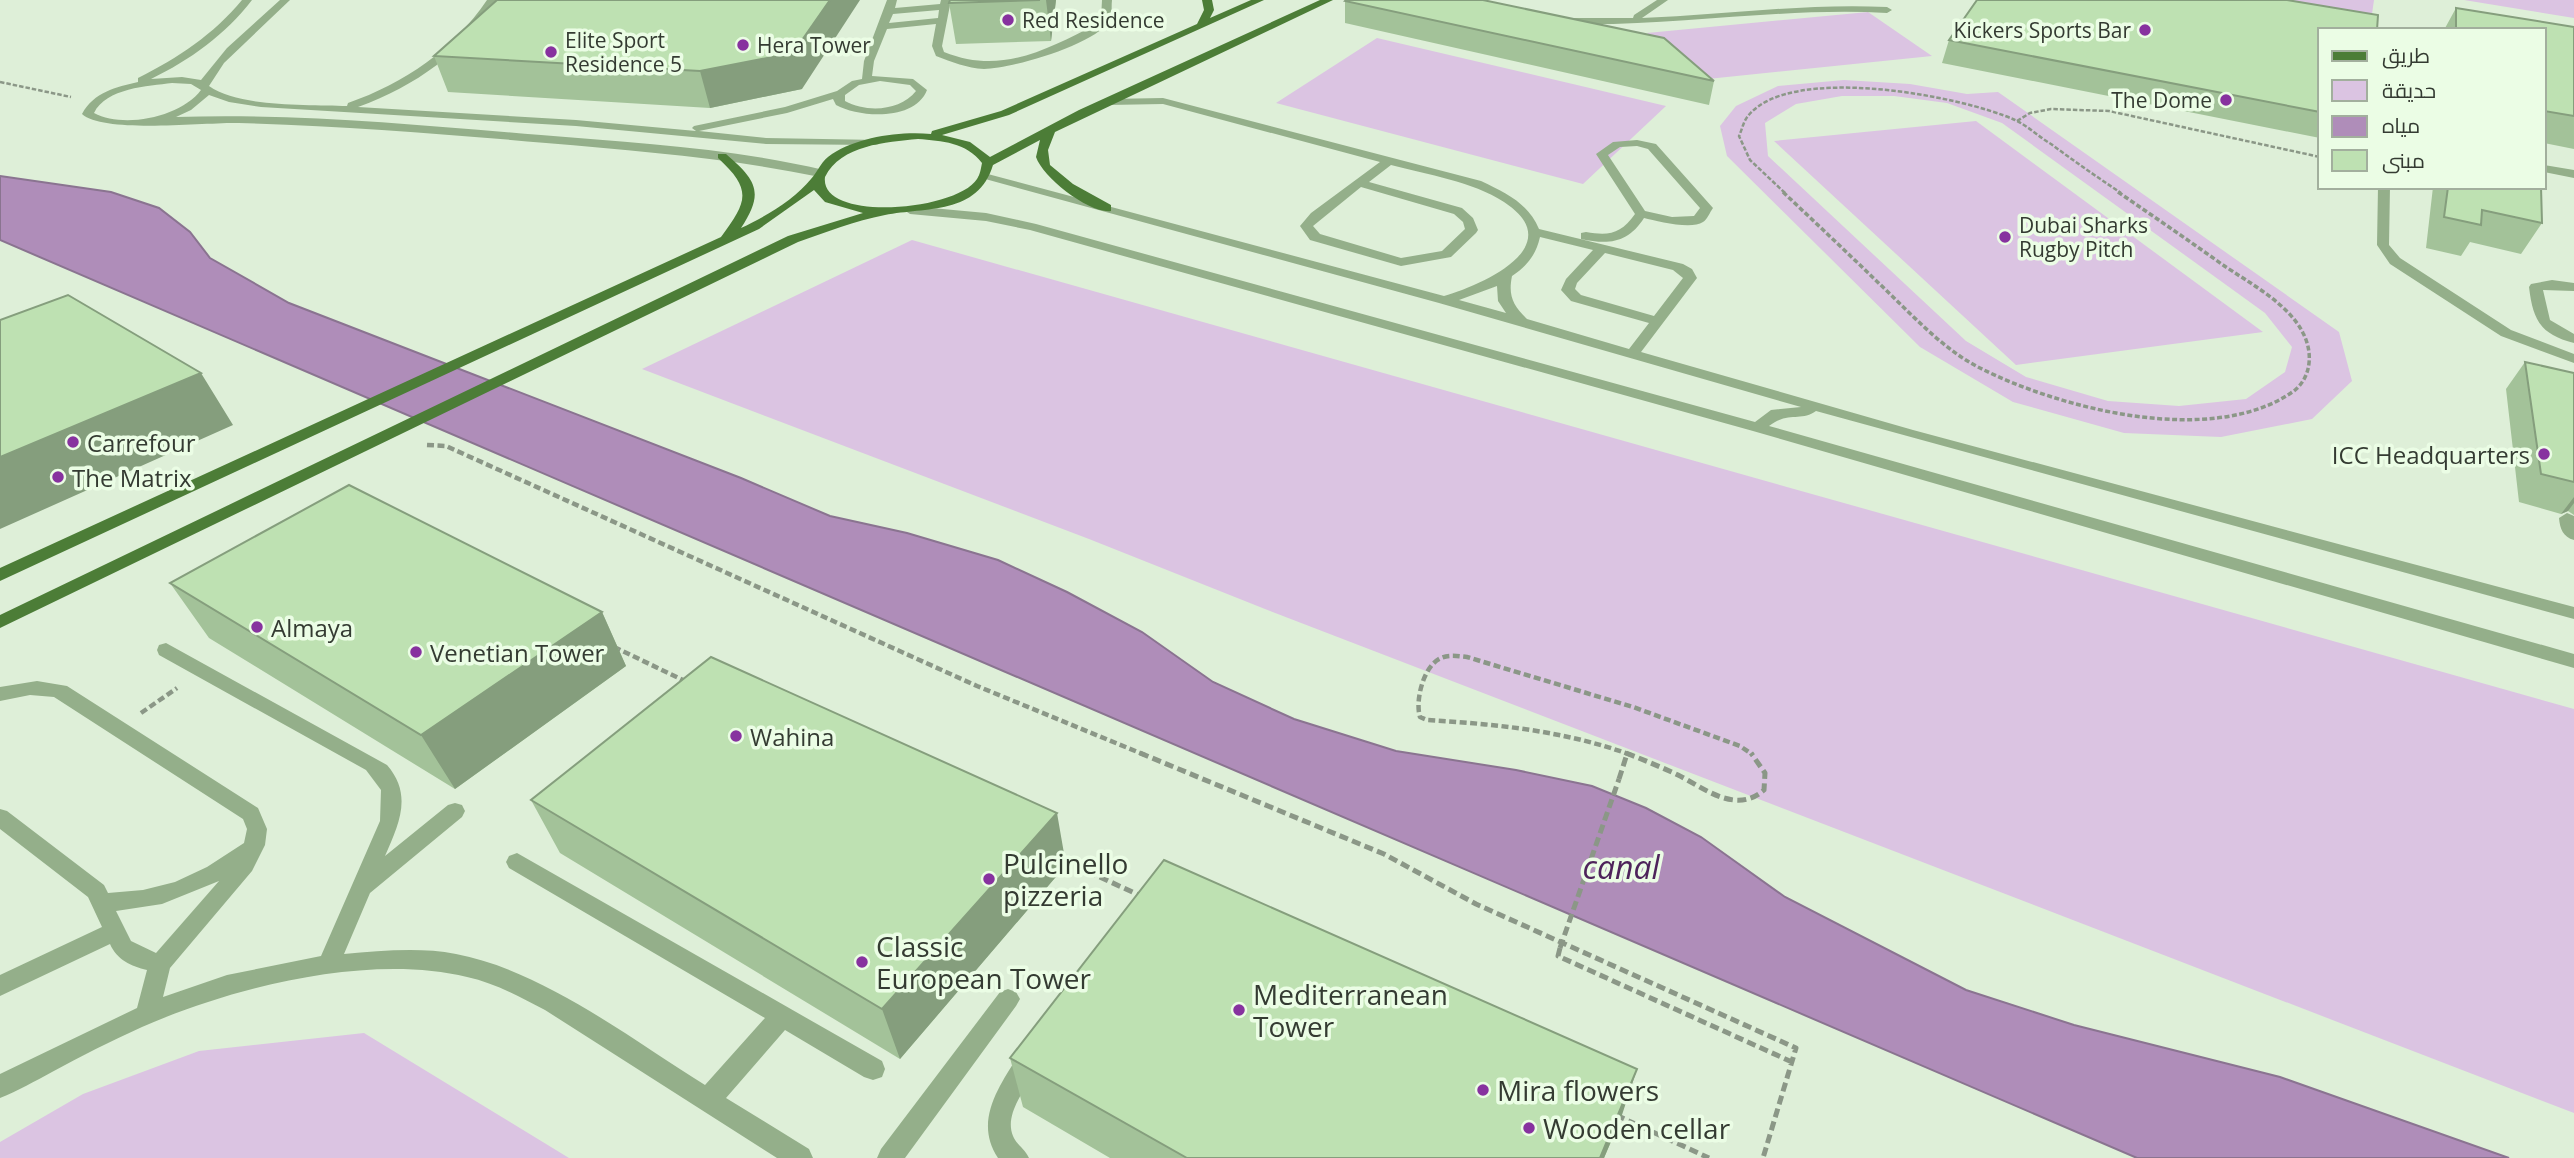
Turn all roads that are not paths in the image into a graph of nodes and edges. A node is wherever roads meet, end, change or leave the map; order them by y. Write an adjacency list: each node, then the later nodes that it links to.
1 (247, 0): 21 (street)
2 (285, 0): 20 (street)
3 (492, 0): 19 (street)
4 (1107, 0): 14 (street)
5 (1207, 0): 15 (main road)
6 (1259, 0): 15 (main road)
7 (1328, 0): 17 (main road)
8 (1663, 0): 13 (street)
9 (1895, 0): 13 (street)
10 (945, 4): 11 (street); 14 (street)
11 (891, 6): 16 (street)
12 (1553, 20): 13 (street)
13 (1633, 20)
14 (941, 21): 16 (street)
15 (1202, 24): 30 (main road)
16 (885, 26): 18 (street)
17 (1157, 79): 23 (street); 24 (main road)
18 (867, 80): 22 (street); 22 (street)
19 (404, 82): 25 (street); 26 (street)
20 (206, 88): 21 (street); 25 (street); 27 (street)
21 (125, 89): 27 (street)
22 (841, 93): 29 (street)
23 (1163, 100): 24 (street); 33 (street)
24 (1108, 102): 28 (main road)
25 (335, 108): 26 (street)
26 (400, 111): 29 (street)
27 (139, 121): 32 (street)
28 (1050, 130): 35 (main road); 40 (main road)
29 (671, 132): 31 (street)
30 (918, 136): 31 (main road); 35 (main road)
31 (875, 142): 37 (main road)
32 (722, 156): 37 (street); 45 (main road)
33 (1389, 160): 38 (street); 44 (street)
34 (2546, 168): 36 (street)
35 (986, 170): 40 (street); 41 (main road)
36 (2574, 174)
37 (819, 176): 42 (main road); 45 (main road)
38 (1359, 183): 38 (street)
39 (2384, 189): 54 (street)
40 (1107, 208): 49 (street)
41 (910, 211): 42 (main road); 55 (street)
42 (884, 212): 61 (main road)
43 (1641, 214): 43 (street); 44 (street)
44 (1535, 229): 46 (street); 47 (street)
45 (725, 241): 59 (main road)
46 (1601, 249): 51 (street); 51 (street)
47 (1506, 277): 49 (street); 50 (street)
48 (2574, 288): 52 (street)
49 (1444, 300): 50 (street)
50 (1521, 321): 53 (street)
51 (1657, 321): 53 (street)
52 (2574, 339)
53 (1633, 353): 56 (street)
54 (2574, 359)
55 (1758, 428): 56 (street); 63 (street)
56 (1908, 433): 60 (street)
57 (2567, 518): 58 (street)
58 (2574, 535)
59 (0, 575)
60 (2574, 613)
61 (0, 622)
62 (166, 650): 69 (street)
63 (2574, 661)
64 (0, 694): 67 (street)
65 (455, 811): 69 (street)
66 (3, 824): 70 (street)
67 (254, 845): 70 (street); 73 (street)
68 (517, 862): 77 (street)
69 (362, 888): 72 (street)
70 (103, 902): 71 (street)
71 (114, 932): 73 (street); 74 (street)
72 (329, 963): 76 (street); 81 (street)
73 (160, 964): 76 (street)
74 (0, 986)
75 (1008, 999): 83 (street)
76 (148, 1012): 80 (street)
77 (782, 1016): 79 (street); 81 (street)
78 (1035, 1051): 84 (street)
79 (873, 1069)
80 (0, 1087)
81 (707, 1101): 82 (street)
82 (800, 1158)
83 (890, 1158)
84 (1016, 1158)

